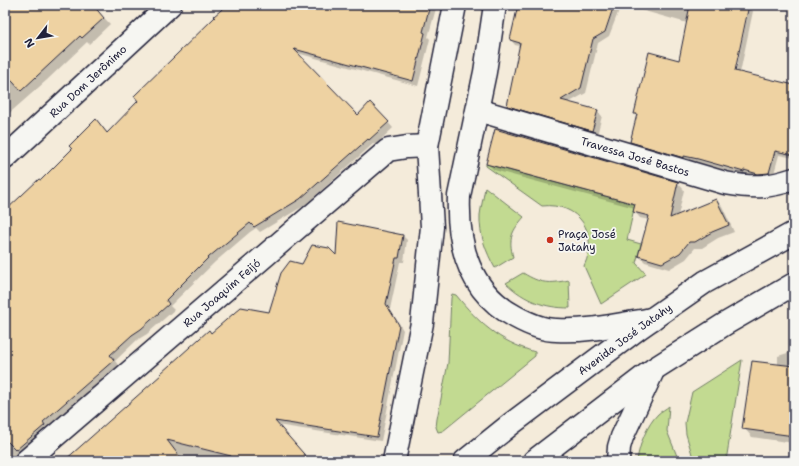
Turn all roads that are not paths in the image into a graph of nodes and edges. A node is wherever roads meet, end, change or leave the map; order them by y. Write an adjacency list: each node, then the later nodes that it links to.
1 (170, 5): 6 (main road, Rua Dom Jerônimo)
2 (456, 5): 5 (main road)
3 (494, 5): 4 (main road)
4 (478, 110): 7 (main road, Travessa José Bastos); 10 (main road)
5 (427, 146): 12 (main road, Rua Joaquim Feijó); 13 (main road)
6 (5, 158)
7 (794, 179)
8 (794, 233): 10 (main road, Avenida José Jatahy)
9 (794, 284): 11 (main road)
10 (652, 319): 14 (main road, Avenida José Jatahy)
11 (654, 370): 15 (main road); 16 (main road)
12 (26, 461)
13 (394, 461)
14 (465, 461)
15 (534, 461)
16 (618, 461)

